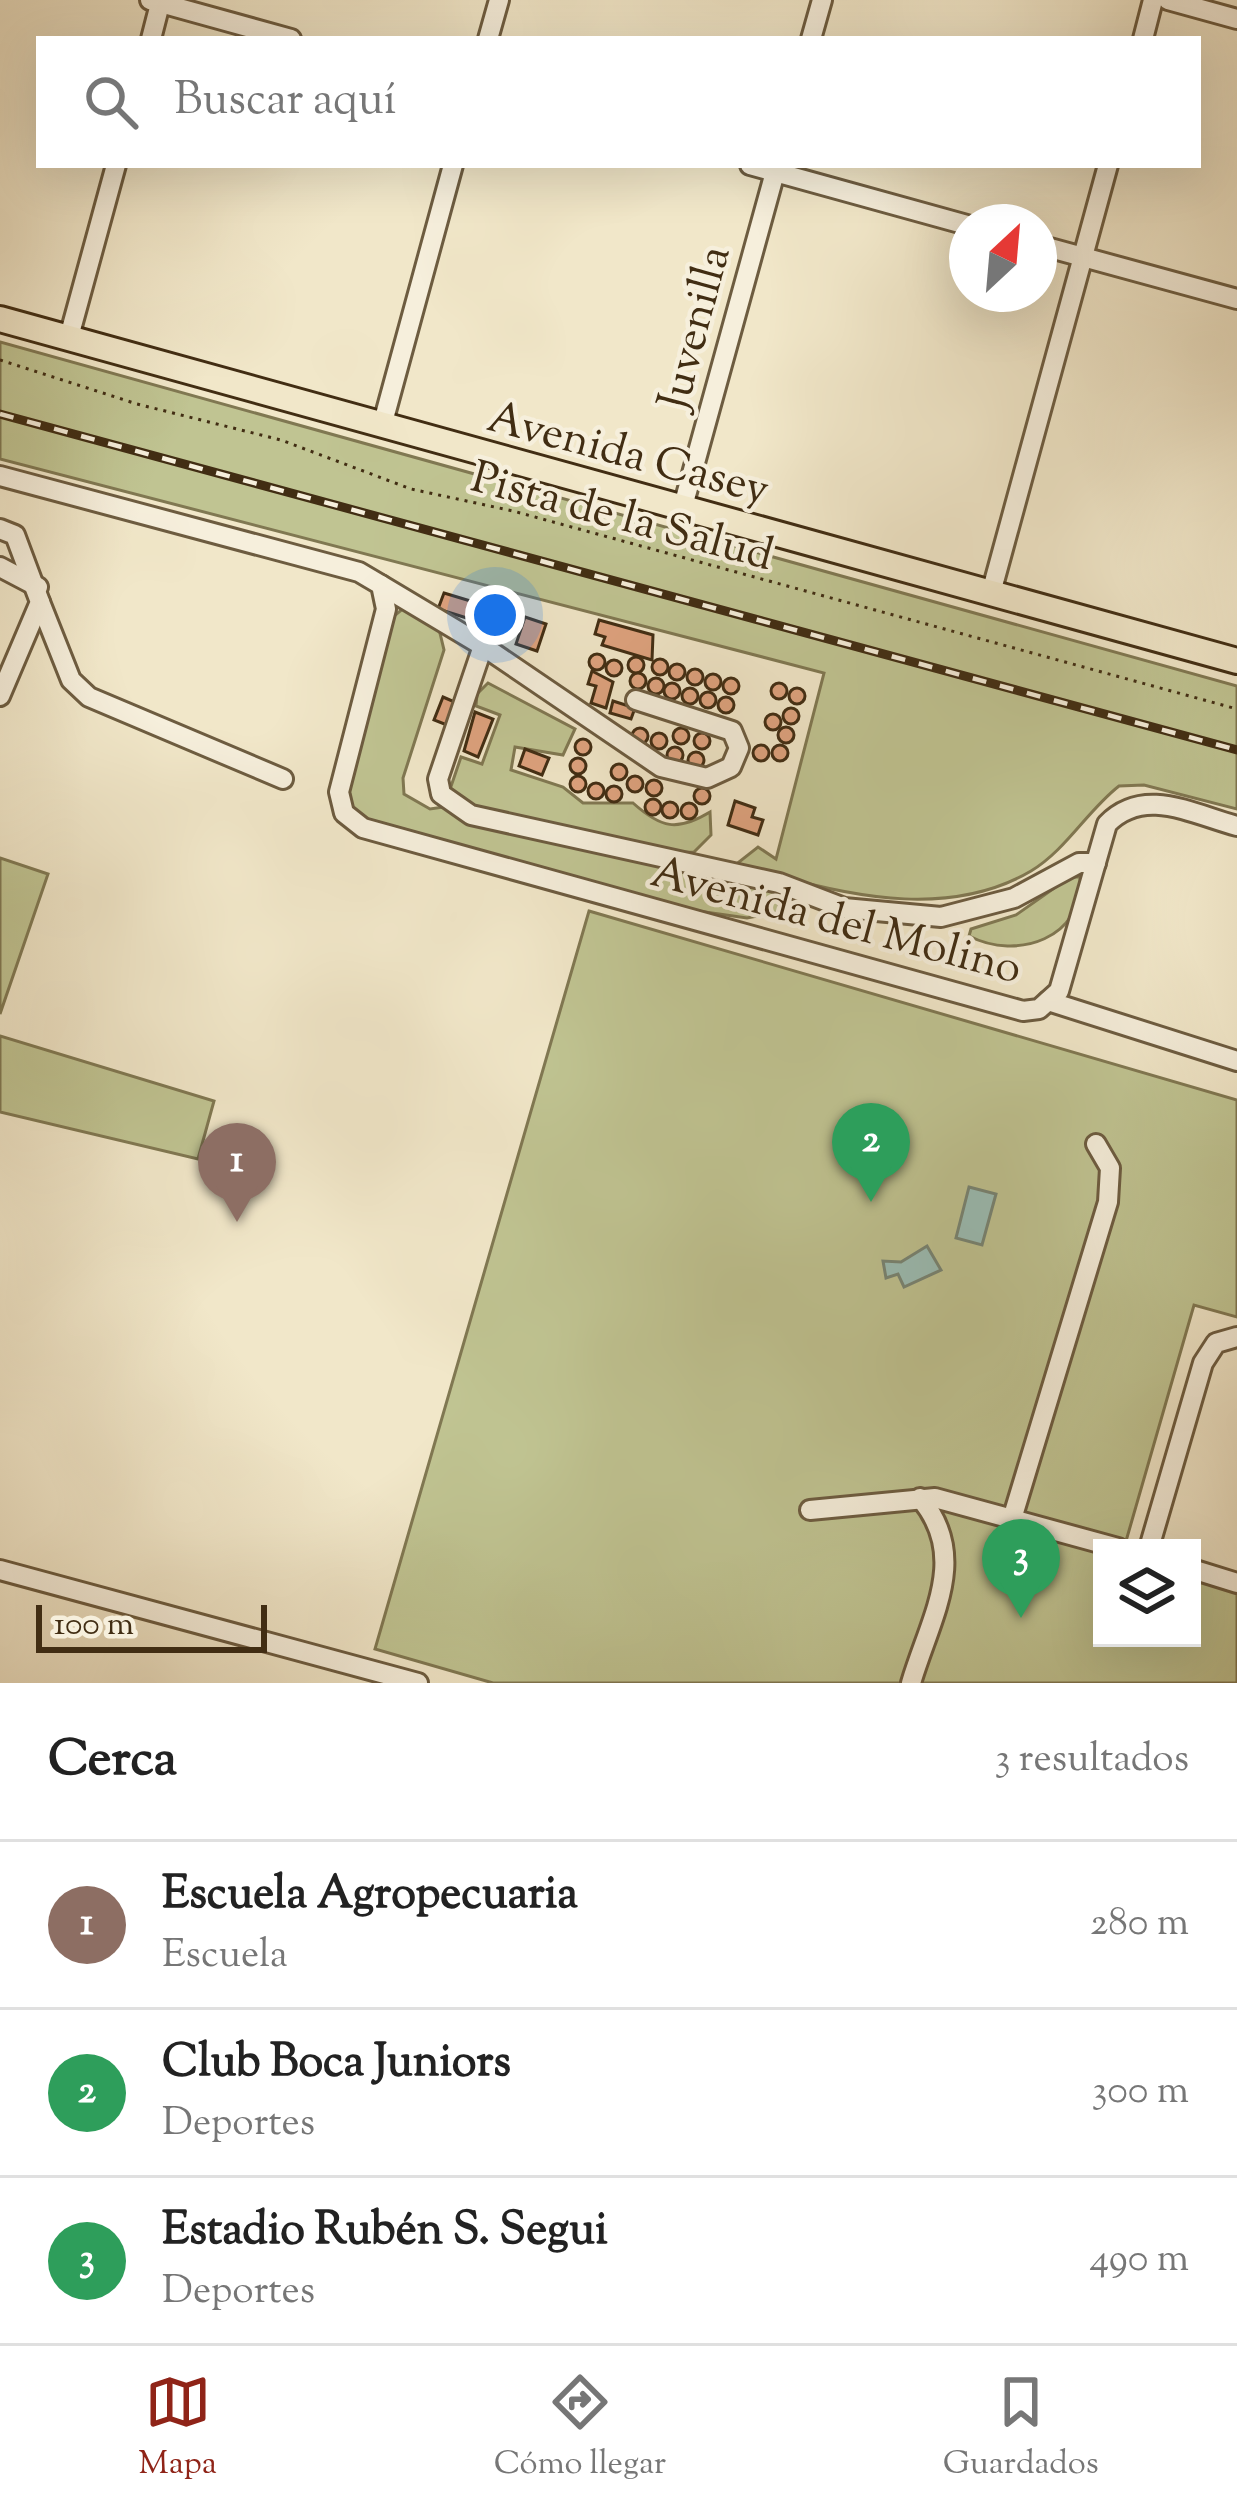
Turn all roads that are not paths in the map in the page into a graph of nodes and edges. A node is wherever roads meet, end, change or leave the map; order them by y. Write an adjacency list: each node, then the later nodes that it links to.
1 (499, 0): 9 (street)
2 (822, 0): 10 (street)
3 (1153, 0): 11 (street)
4 (1168, 0): 6 (street)
5 (157, 1): 7 (street); 8 (street)
6 (1237, 20)
7 (151, 36)
8 (280, 36)
9 (489, 36)
10 (812, 36)
11 (1144, 36)
12 (115, 168): 21 (street)
13 (452, 168): 22 (street)
14 (776, 168): 16 (street); 24 (street, Juvenilla)
15 (1107, 168): 18 (street)
16 (949, 220)
17 (1057, 249): 18 (street)
18 (1083, 257): 19 (street); 28 (street)
19 (1237, 299)
20 (0, 320): 21 (main road, Avenida Casey)
21 (69, 337): 22 (main road, Avenida Casey)
22 (382, 426): 24 (main road, Avenida Casey)
23 (0, 476): 27 (street)
24 (682, 511): 28 (main road, Avenida Casey)
25 (0, 529): 29 (street)
26 (0, 567): 29 (street)
27 (381, 585): 30 (street); 37 (street, Avenida del Molino)
28 (992, 593): 31 (main road, Avenida Casey)
29 (39, 594): 32 (street); 34 (street)
30 (483, 646): 33 (street); 36 (street)
31 (1237, 662)
32 (0, 696)
33 (636, 700)
34 (283, 779)
35 (1237, 826): 36 (street, Avenida del Molino)
36 (1096, 863): 37 (street, Avenida del Molino)
37 (1048, 1001): 38 (street)
38 (1237, 1061)
39 (1096, 1144): 43 (street)
40 (1237, 1337): 44 (street)
41 (920, 1498): 42 (street); 43 (street); 50 (street)
42 (810, 1510)
43 (1012, 1519): 45 (street)
44 (1152, 1539)
45 (1093, 1541)
46 (0, 1570): 49 (street)
47 (1201, 1572): 48 (street)
48 (1237, 1583)
49 (418, 1683)
50 (911, 1683)

